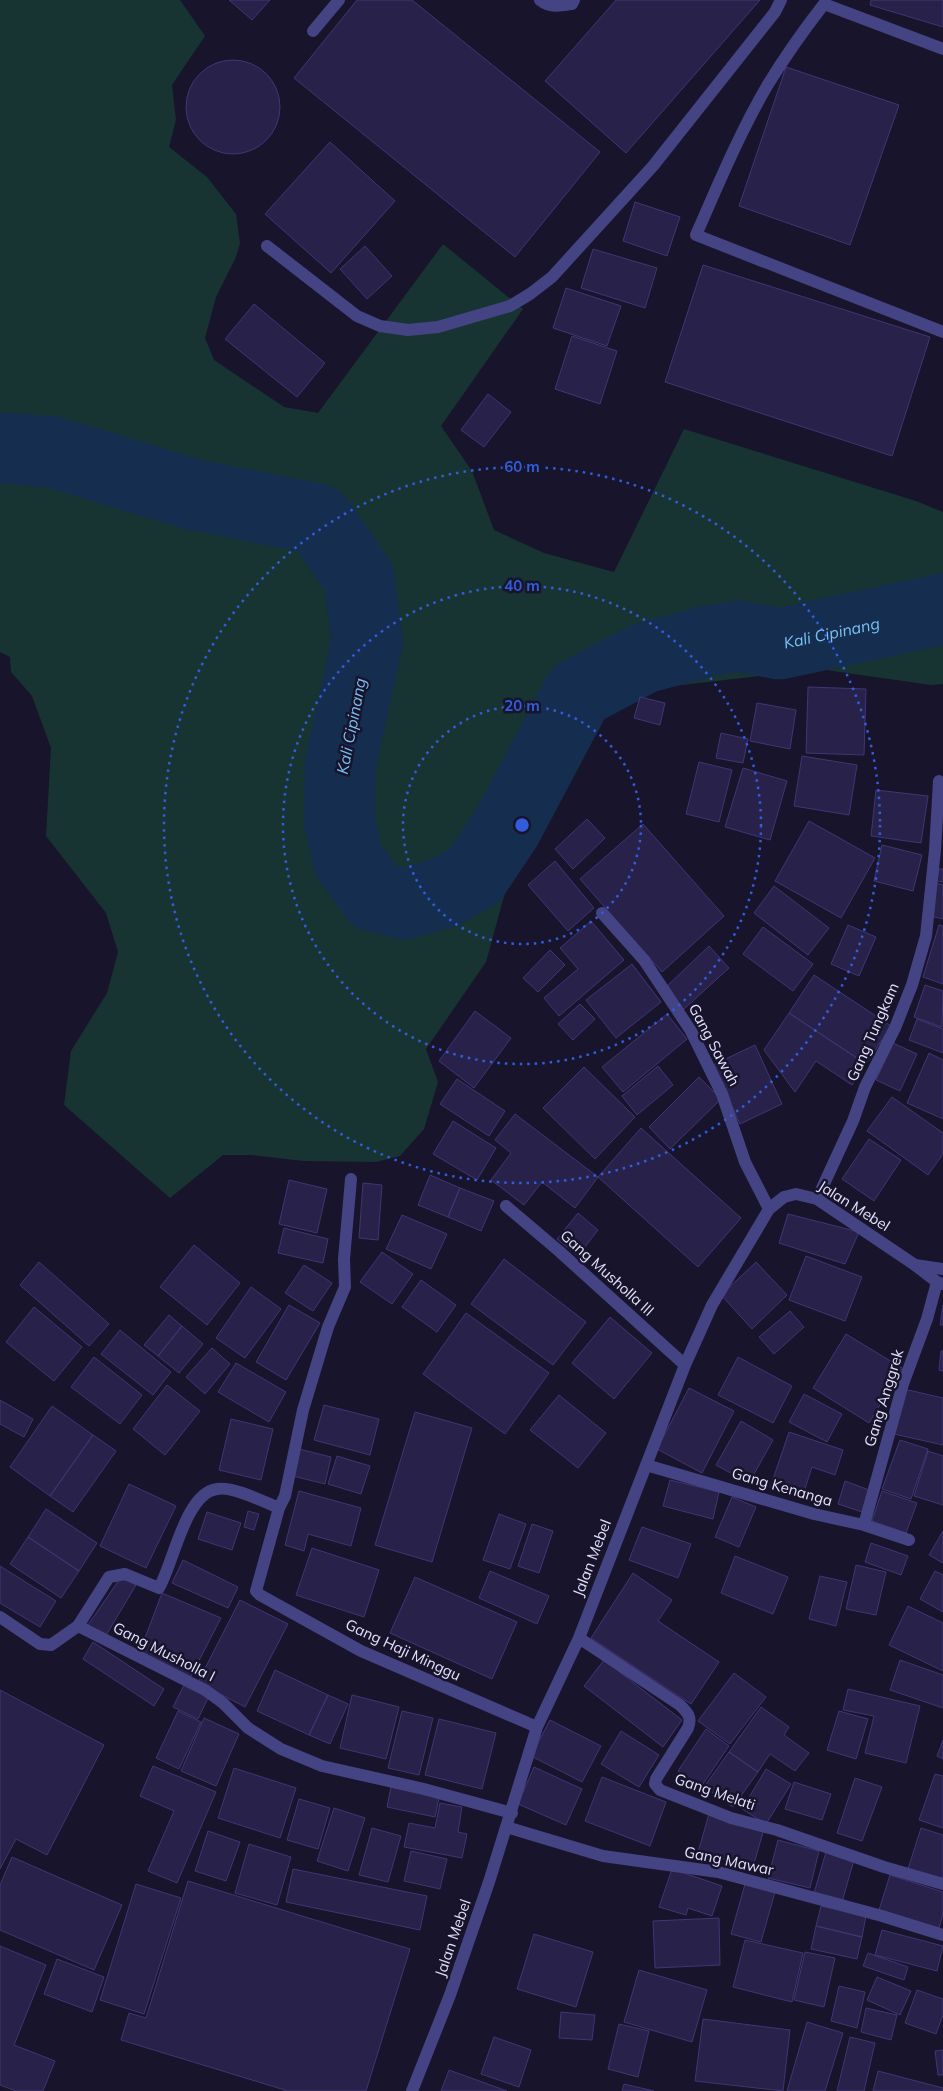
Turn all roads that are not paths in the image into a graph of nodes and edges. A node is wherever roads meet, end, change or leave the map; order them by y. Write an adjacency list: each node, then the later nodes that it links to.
1 (339, 0): 6 (street)
2 (540, 0): 3 (street)
3 (574, 0)
4 (781, 0): 8 (street)
5 (824, 2): 7 (street); 9 (street)
6 (313, 31)
7 (943, 50)
8 (267, 246)
9 (943, 332)
10 (939, 781): 13 (street, Gang Tungkam)
11 (602, 913): 15 (street, Gang Sawah)
12 (351, 1179): 21 (street)
13 (818, 1200): 15 (street, Jalan Mebel); 16 (street, Jalan Mebel)
14 (506, 1206): 19 (street, Gang Musholla III)
15 (769, 1209): 19 (street, Jalan Mebel)
16 (915, 1264): 17 (street); 18 (street, Gang Anggrek)
17 (943, 1269)
18 (940, 1283): 22 (street, Gang Anggrek)
19 (685, 1365): 20 (street, Jalan Mebel)
20 (646, 1465): 22 (street, Gang Kenanga); 26 (street, Jalan Mebel)
21 (279, 1508): 25 (street); 27 (street, Gang Haji Minggu)
22 (864, 1525): 23 (street, Gang Kenanga)
23 (909, 1540)
24 (0, 1617): 25 (street)
25 (78, 1626): 28 (street, Gang Musholla I)
26 (579, 1638): 27 (street, Jalan Mebel); 30 (street, Gang Melati)
27 (537, 1727): 28 (street, Jalan Mebel)
28 (512, 1813): 29 (street, Jalan Mebel)
29 (506, 1827): 31 (street, Gang Mawar); 32 (street, Jalan Mebel)
30 (943, 1884)
31 (943, 1935)
32 (412, 2091)

